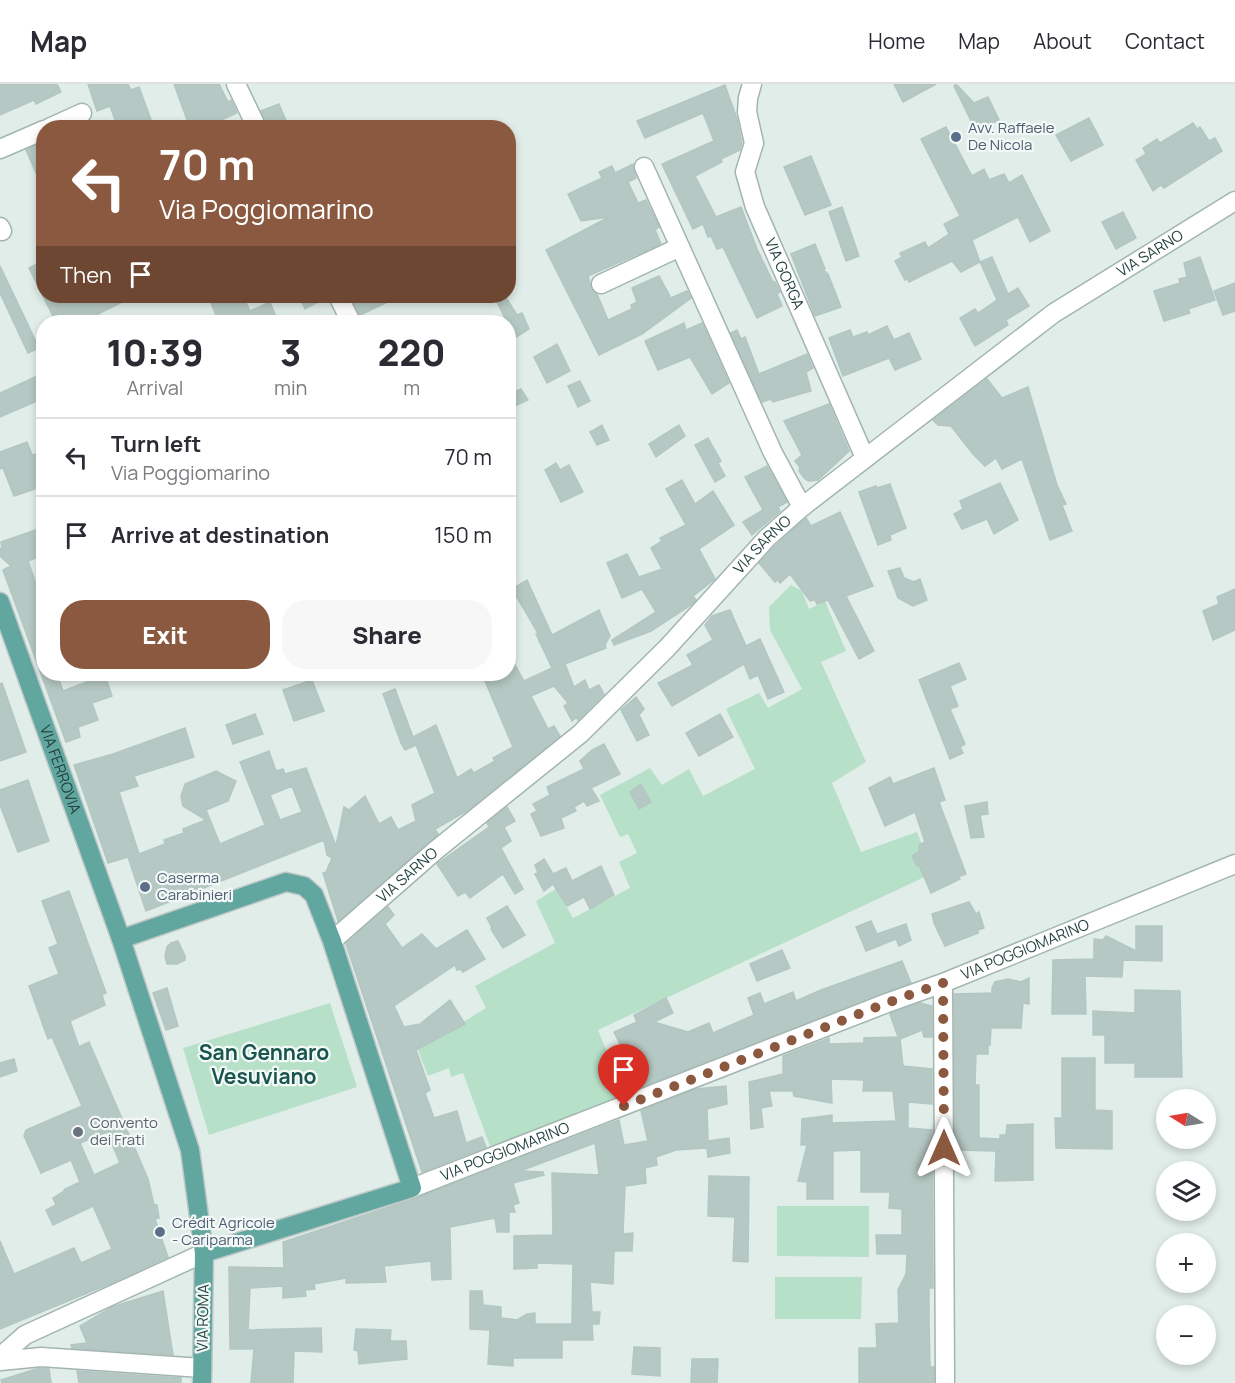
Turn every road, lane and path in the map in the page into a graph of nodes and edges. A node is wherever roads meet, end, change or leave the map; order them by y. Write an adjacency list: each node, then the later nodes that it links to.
1 (236, 84): 5 (street)
2 (752, 84): 12 (street, VIA GORGA)
3 (82, 113): 4 (street)
4 (67, 120)
5 (252, 120)
6 (36, 133): 7 (street)
7 (0, 149)
8 (644, 167): 10 (street)
9 (1235, 201): 12 (street, VIA SARNO)
10 (680, 247): 11 (street); 13 (street)
11 (601, 284)
12 (865, 458): 13 (street, VIA SARNO)
13 (802, 507): 17 (street, VIA SARNO)
14 (0, 602): 16 (main road, VIA FERROVIA)
15 (1235, 864): 18 (street, VIA POGGIOMARINO)
16 (121, 939): 17 (main road); 20 (main road, VIA FERROVIA)
17 (332, 941): 19 (main road)
18 (943, 983): 19 (street, VIA POGGIOMARINO); 23 (street)
19 (412, 1188): 20 (main road)
20 (204, 1253): 21 (street); 22 (main road, VIA ROMA)
21 (0, 1359): 22 (street)
22 (202, 1375)
23 (945, 1383)

